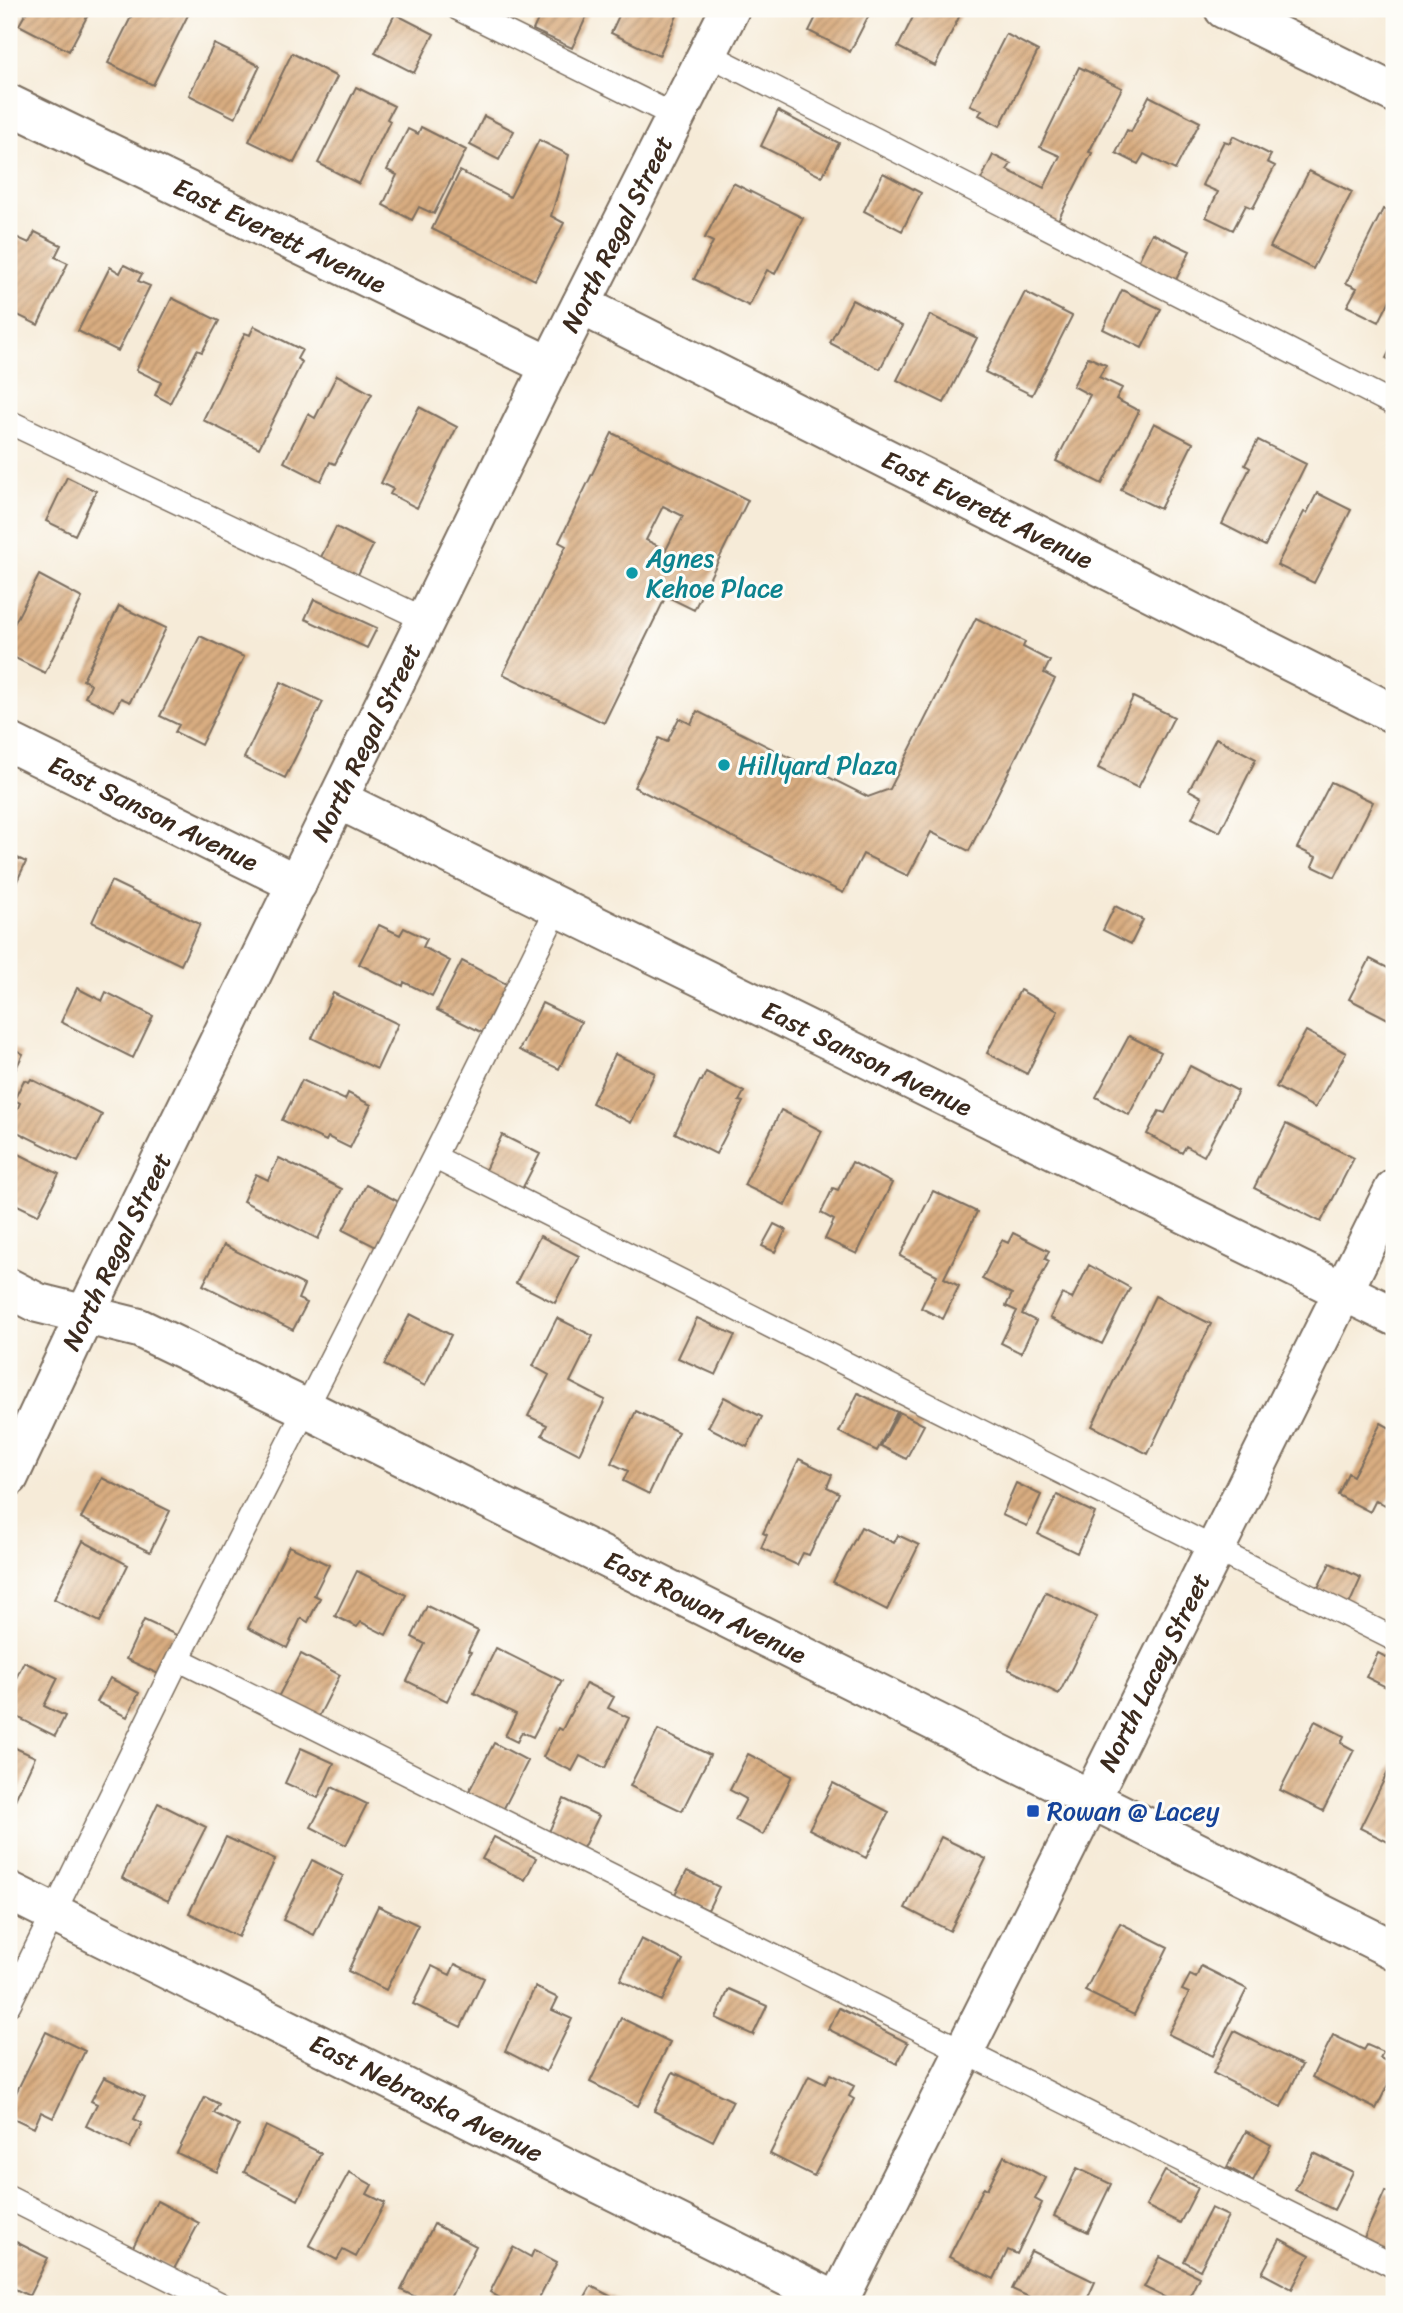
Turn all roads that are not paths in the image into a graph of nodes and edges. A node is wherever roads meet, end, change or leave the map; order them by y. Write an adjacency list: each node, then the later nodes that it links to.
1 (459, 9): 7 (lane)
2 (730, 9): 4 (street, North Regal Street)
3 (1224, 9): 5 (street)
4 (708, 54): 7 (street, North Regal Street); 10 (lane)
5 (1394, 93)
6 (9, 104): 9 (street, East Everett Avenue)
7 (677, 117): 8 (street, North Regal Street)
8 (580, 305): 9 (street, North Regal Street); 13 (street, East Everett Avenue)
9 (550, 366): 12 (street, North Regal Street)
10 (1394, 404)
11 (9, 422): 12 (lane)
12 (426, 620): 15 (street, North Regal Street)
13 (1394, 714)
14 (9, 742): 16 (street, East Sanson Avenue)
15 (339, 800): 16 (street, North Regal Street); 17 (street, East Sanson Avenue)
16 (297, 884): 22 (street, North Regal Street)
17 (558, 907): 18 (lane); 21 (street, East Sanson Avenue)
18 (434, 1157): 24 (lane); 26 (lane)
19 (1394, 1189): 21 (street, North Lacey Street)
20 (9, 1288): 22 (street, East Rowan Avenue)
21 (1344, 1290): 23 (street, East Sanson Avenue); 26 (street, North Lacey Street)
22 (85, 1315): 24 (street, East Rowan Avenue); 25 (street, North Regal Street)
23 (1394, 1316)
24 (305, 1408): 28 (lane); 29 (street, East Rowan Avenue)
25 (9, 1477)
26 (1216, 1550): 27 (lane); 29 (street, North Lacey Street)
27 (1394, 1639)
28 (178, 1659): 31 (lane); 34 (lane)
29 (1092, 1798): 32 (street, East Rowan Avenue); 34 (street, North Lacey Street)
30 (9, 1891): 31 (street, East Nebraska Avenue)
31 (55, 1914): 33 (lane); 38 (street, East Nebraska Avenue)
32 (1394, 1950)
33 (9, 2004)
34 (964, 2052): 36 (lane); 38 (street, North Lacey Street)
35 (9, 2198): 37 (lane)
36 (1394, 2266)
37 (220, 2304)
38 (839, 2304)

